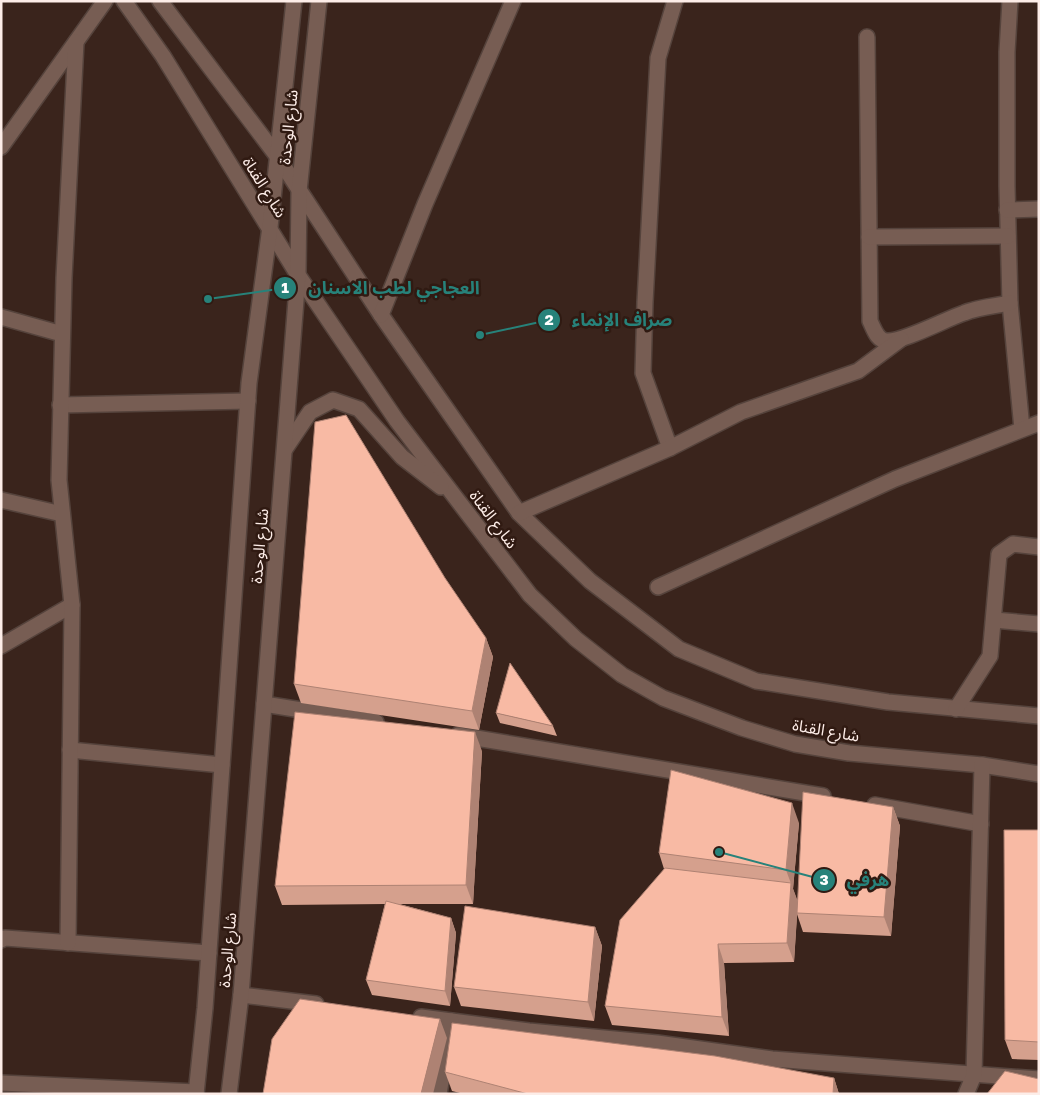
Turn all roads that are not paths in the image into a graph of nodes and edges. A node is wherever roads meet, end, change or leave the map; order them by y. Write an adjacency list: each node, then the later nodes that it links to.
1 (105, 1): 10 (street)
2 (124, 1): 16 (street, شارع القناة)
3 (160, 1): 12 (street, شارع القناة)
4 (294, 1): 12 (street)
5 (319, 1): 13 (street, شارع الوحدة)
6 (513, 1): 21 (street)
7 (675, 1): 29 (street)
8 (1010, 1): 15 (street)
9 (866, 37): 18 (street)
10 (76, 42): 11 (street); 23 (street)
11 (1, 147)
12 (277, 156): 13 (street, شارع القناة); 16 (street)
13 (299, 191): 19 (street, شارع الوحدة); 21 (street, شارع القناة)
14 (1039, 209): 15 (street)
15 (1007, 210): 17 (street)
16 (270, 227): 19 (street, شارع القناة); 25 (street)
17 (1008, 236): 18 (street); 20 (street)
18 (869, 237): 24 (street)
19 (298, 275): 30 (street, شارع الوحدة); 32 (street, شارع القناة)
20 (1010, 303): 24 (street); 28 (street)
21 (381, 315): 33 (street, شارع القناة)
22 (1, 317): 23 (street)
23 (62, 334): 26 (street)
24 (903, 338): 29 (street)
25 (248, 400): 26 (street); 47 (street)
26 (60, 406): 34 (street)
27 (1039, 423): 28 (street)
28 (1022, 429): 36 (street)
29 (670, 448): 33 (street)
30 (284, 450): 32 (street); 41 (street, شارع الوحدة)
31 (1, 500): 34 (street)
32 (458, 500): 48 (street, شارع القناة)
33 (519, 513): 42 (street, شارع القناة)
34 (62, 514): 37 (street)
35 (1039, 547): 38 (street)
36 (658, 587)
37 (72, 605): 40 (street); 46 (street)
38 (994, 620): 39 (street); 42 (street)
39 (1039, 624)
40 (1, 646)
41 (264, 704): 44 (street); 56 (street, شارع الوحدة)
42 (956, 709): 43 (street, شارع القناة)
43 (1039, 716)
44 (391, 724)
45 (440, 732): 50 (street)
46 (70, 750): 47 (street); 54 (street)
47 (222, 765): 55 (street)
48 (982, 765): 49 (street, شارع القناة); 52 (street)
49 (1039, 774)
50 (833, 798)
51 (862, 803): 52 (street)
52 (981, 824): 60 (street)
53 (1, 940): 54 (street)
54 (68, 943): 55 (street)
55 (209, 953): 63 (street)
56 (241, 995): 57 (street); 64 (street, شارع الوحدة)
57 (327, 1005)
58 (403, 1015): 59 (street)
59 (451, 1021): 60 (street); 65 (street)
60 (974, 1075): 61 (street); 66 (street)
61 (1039, 1080)
62 (1, 1083): 63 (street)
63 (196, 1093)
64 (230, 1094)
65 (439, 1094)
66 (966, 1094)

